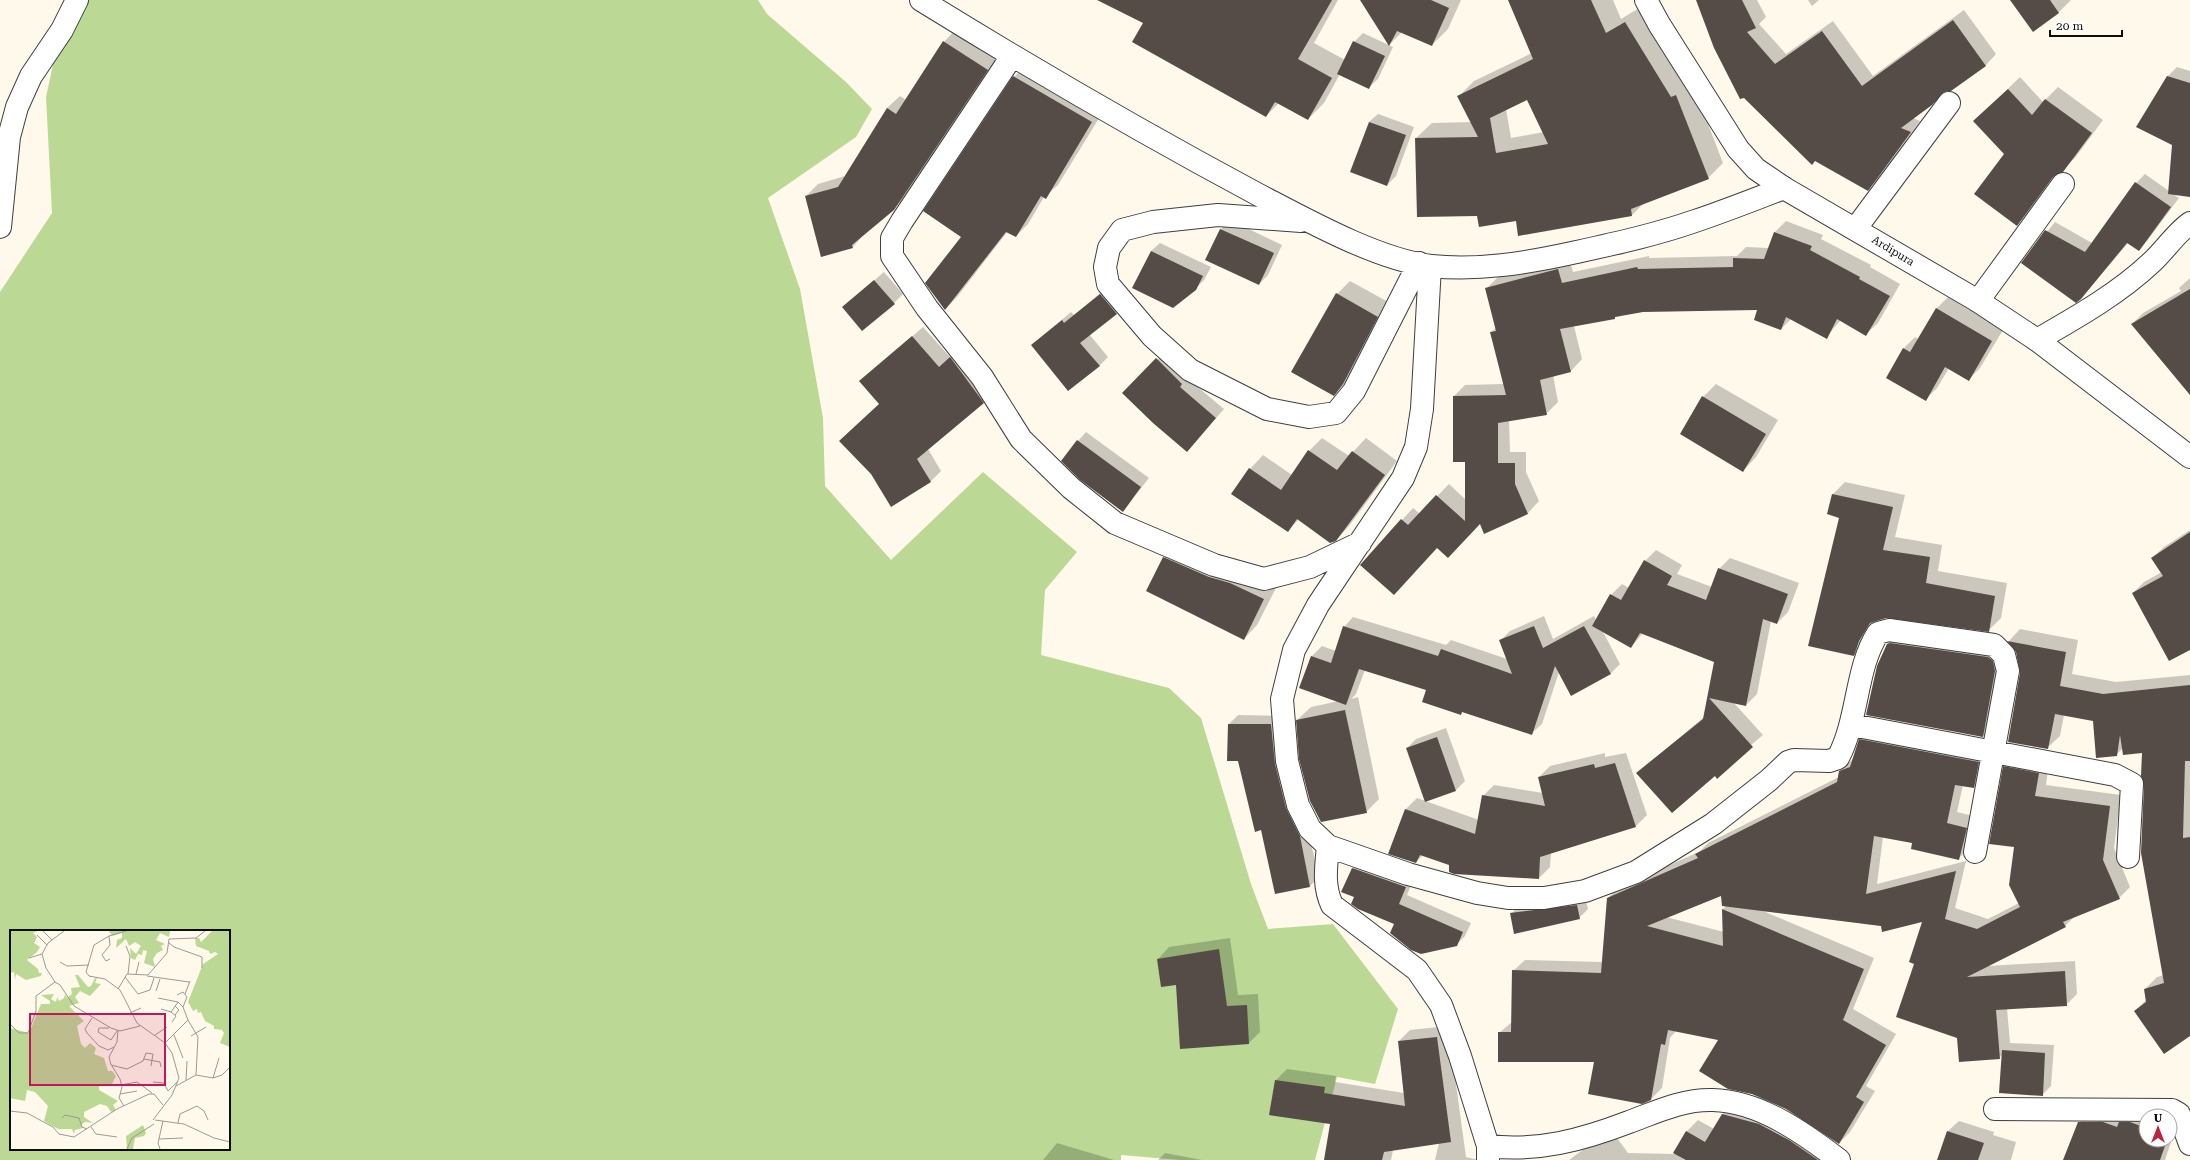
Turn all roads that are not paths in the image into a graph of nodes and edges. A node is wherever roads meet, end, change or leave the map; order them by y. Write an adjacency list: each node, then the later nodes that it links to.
1 (77, 0): 10 (street)
2 (922, 0): 4 (street)
3 (1646, 0): 7 (street, Ardipura)
4 (1012, 56): 8 (street); 16 (street)
5 (1949, 103): 11 (street)
6 (2063, 184): 13 (street)
7 (1784, 188): 11 (street, Ardipura); 12 (street)
8 (1310, 222): 12 (street); 12 (street)
9 (2190, 223): 14 (street)
10 (0, 227)
11 (1856, 228): 13 (street, Ardipura)
12 (1425, 265): 16 (street)
13 (1978, 301): 14 (street, Ardipura)
14 (2037, 340): 15 (street, Ardipura)
15 (2190, 457)
16 (1361, 542): 19 (street)
17 (1852, 725): 18 (street); 18 (street); 19 (street)
18 (1992, 752): 20 (street); 21 (street)
19 (1328, 846): 24 (street)
20 (1975, 852)
21 (2128, 857)
22 (1995, 1109): 23 (street)
23 (2190, 1144)
24 (1488, 1153): 25 (street)
25 (1839, 1160)

